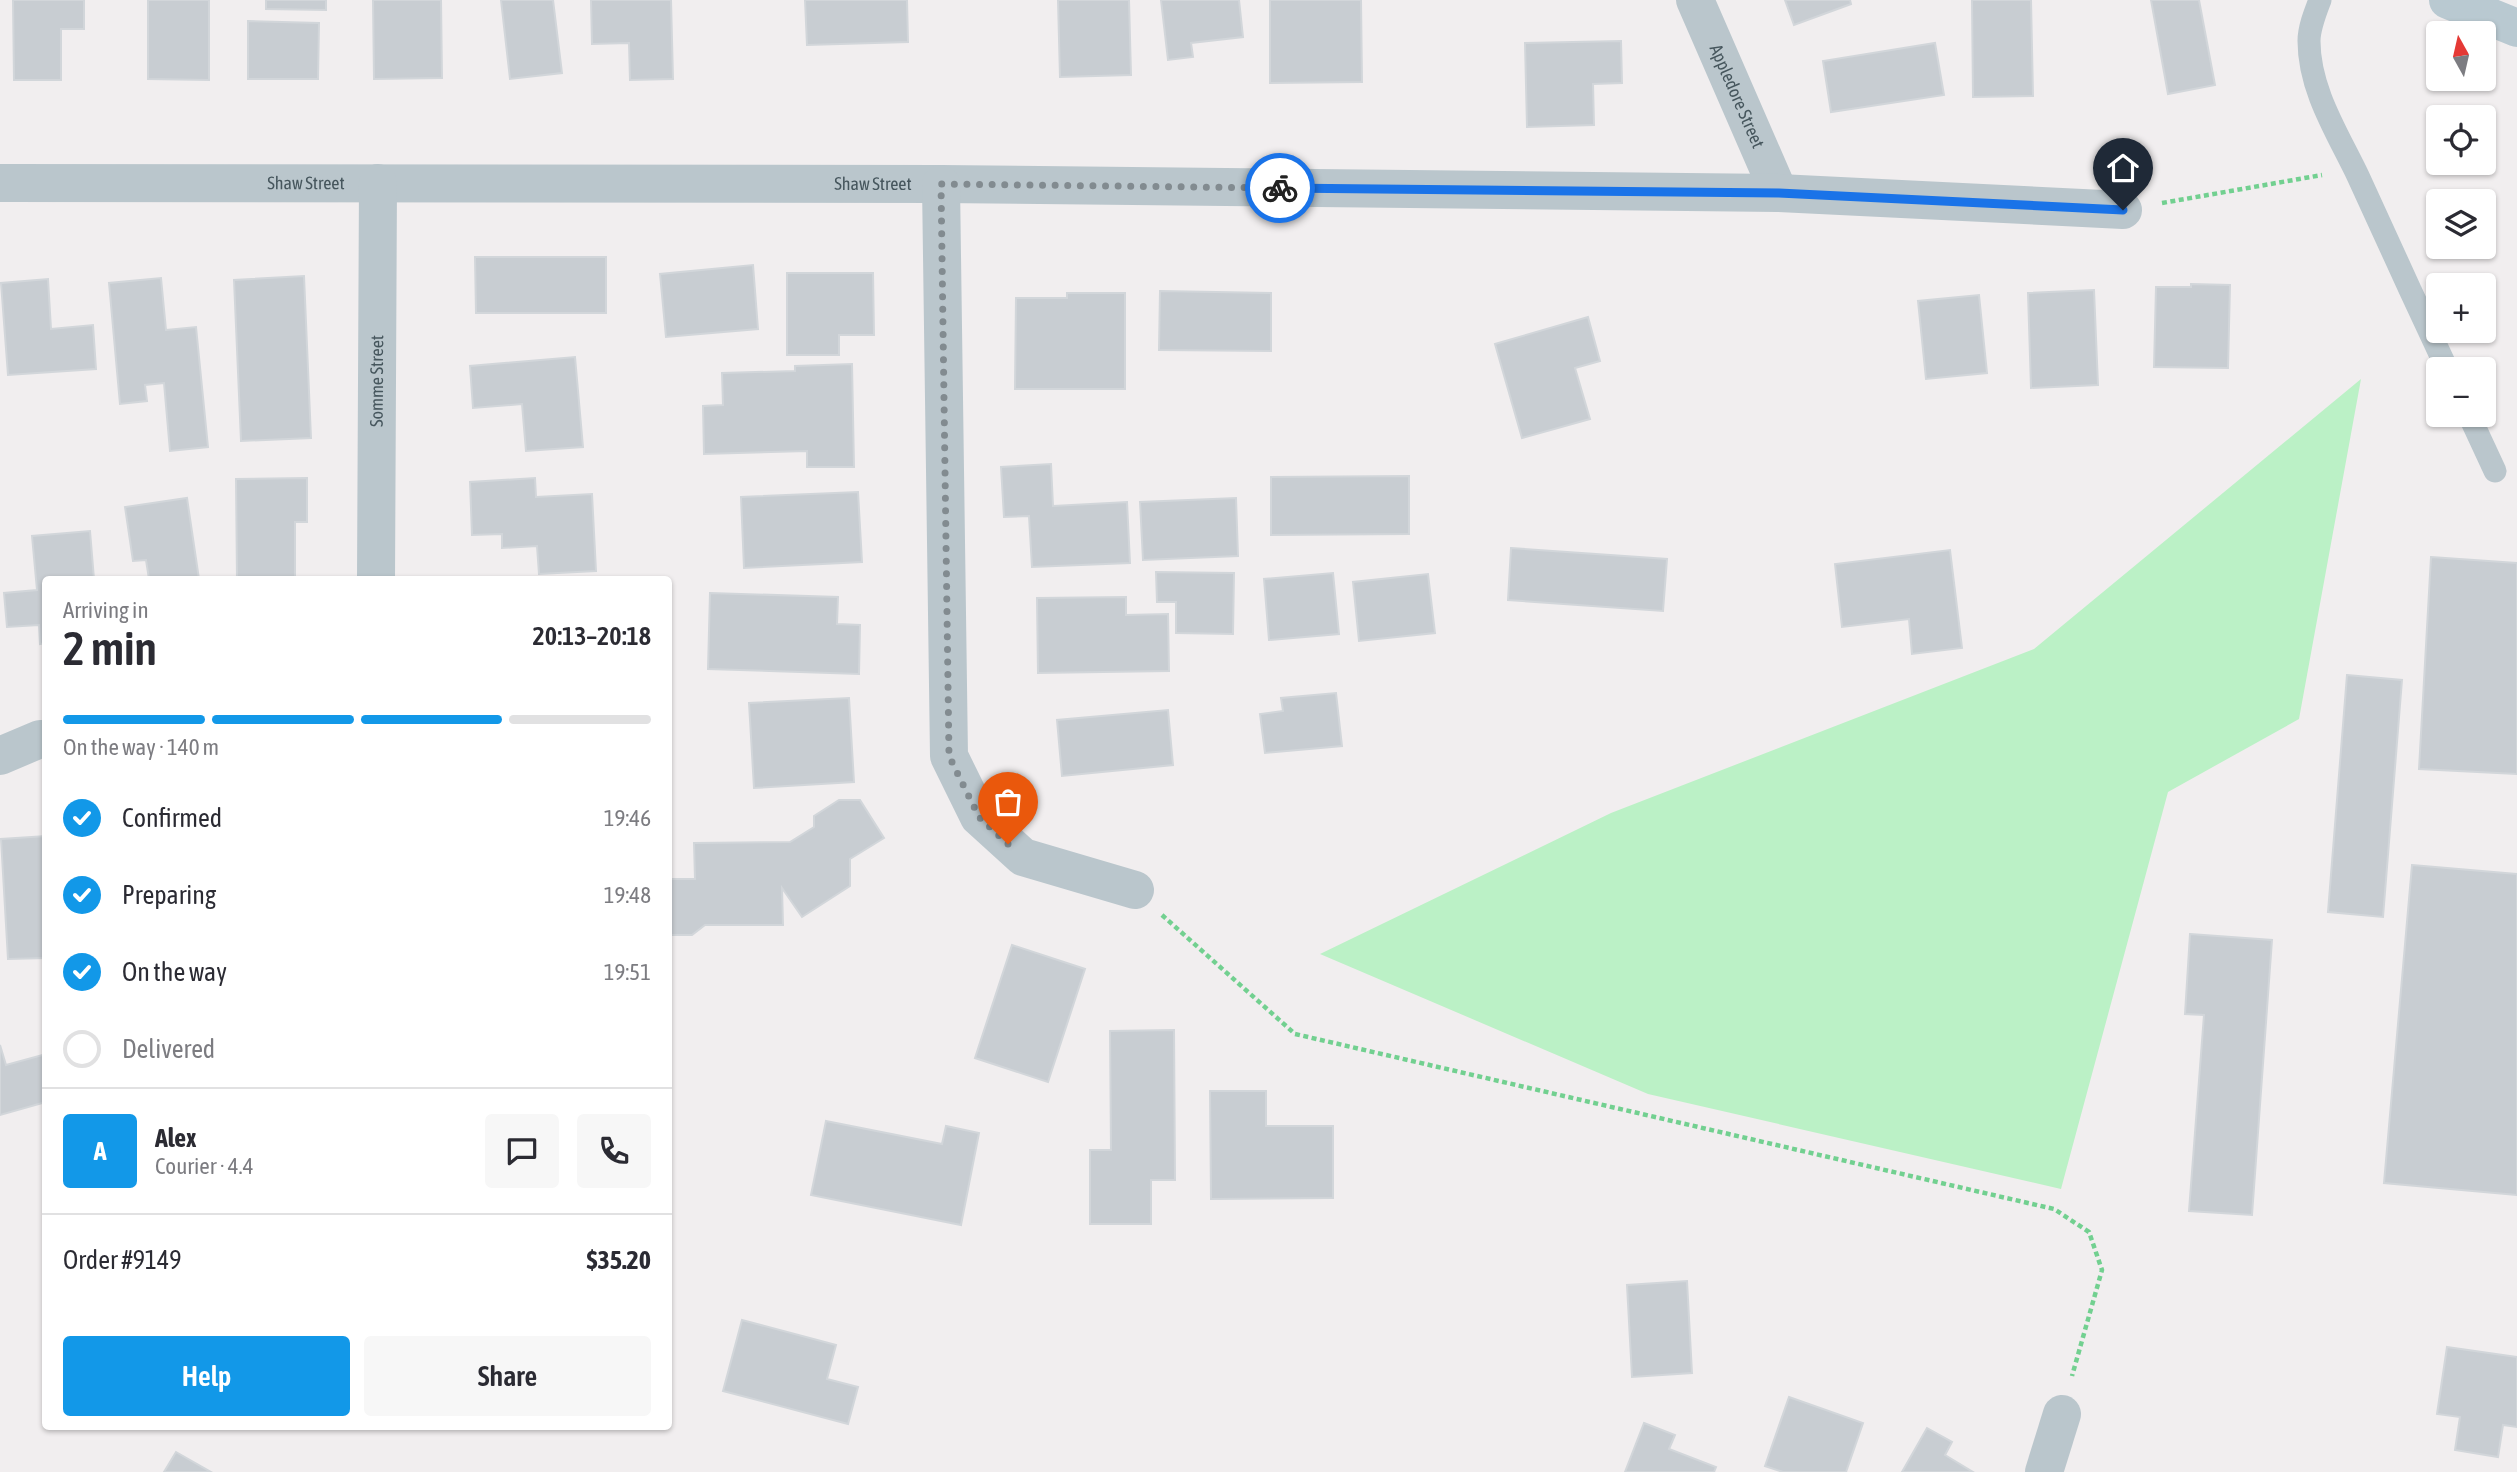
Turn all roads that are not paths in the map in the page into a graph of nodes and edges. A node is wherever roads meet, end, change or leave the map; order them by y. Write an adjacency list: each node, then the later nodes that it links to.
1 (1695, 0): 8 (street, Appledore Street)
2 (2320, 0): 10 (lane)
3 (2448, 0): 4 (main road)
4 (2517, 28)
5 (0, 183): 6 (street, Shaw Street)
6 (378, 183): 7 (street, Shaw Street); 13 (street, Somme Street)
7 (941, 184): 8 (street, Shaw Street); 16 (street)
8 (1779, 193): 9 (street, Shaw Street)
9 (2123, 210)
10 (2441, 357)
11 (2475, 427): 12 (lane)
12 (2495, 471)
13 (376, 576)
14 (42, 739): 15 (street)
15 (0, 756)
16 (1135, 890)
17 (2062, 1414): 18 (street)
18 (2044, 1472)

